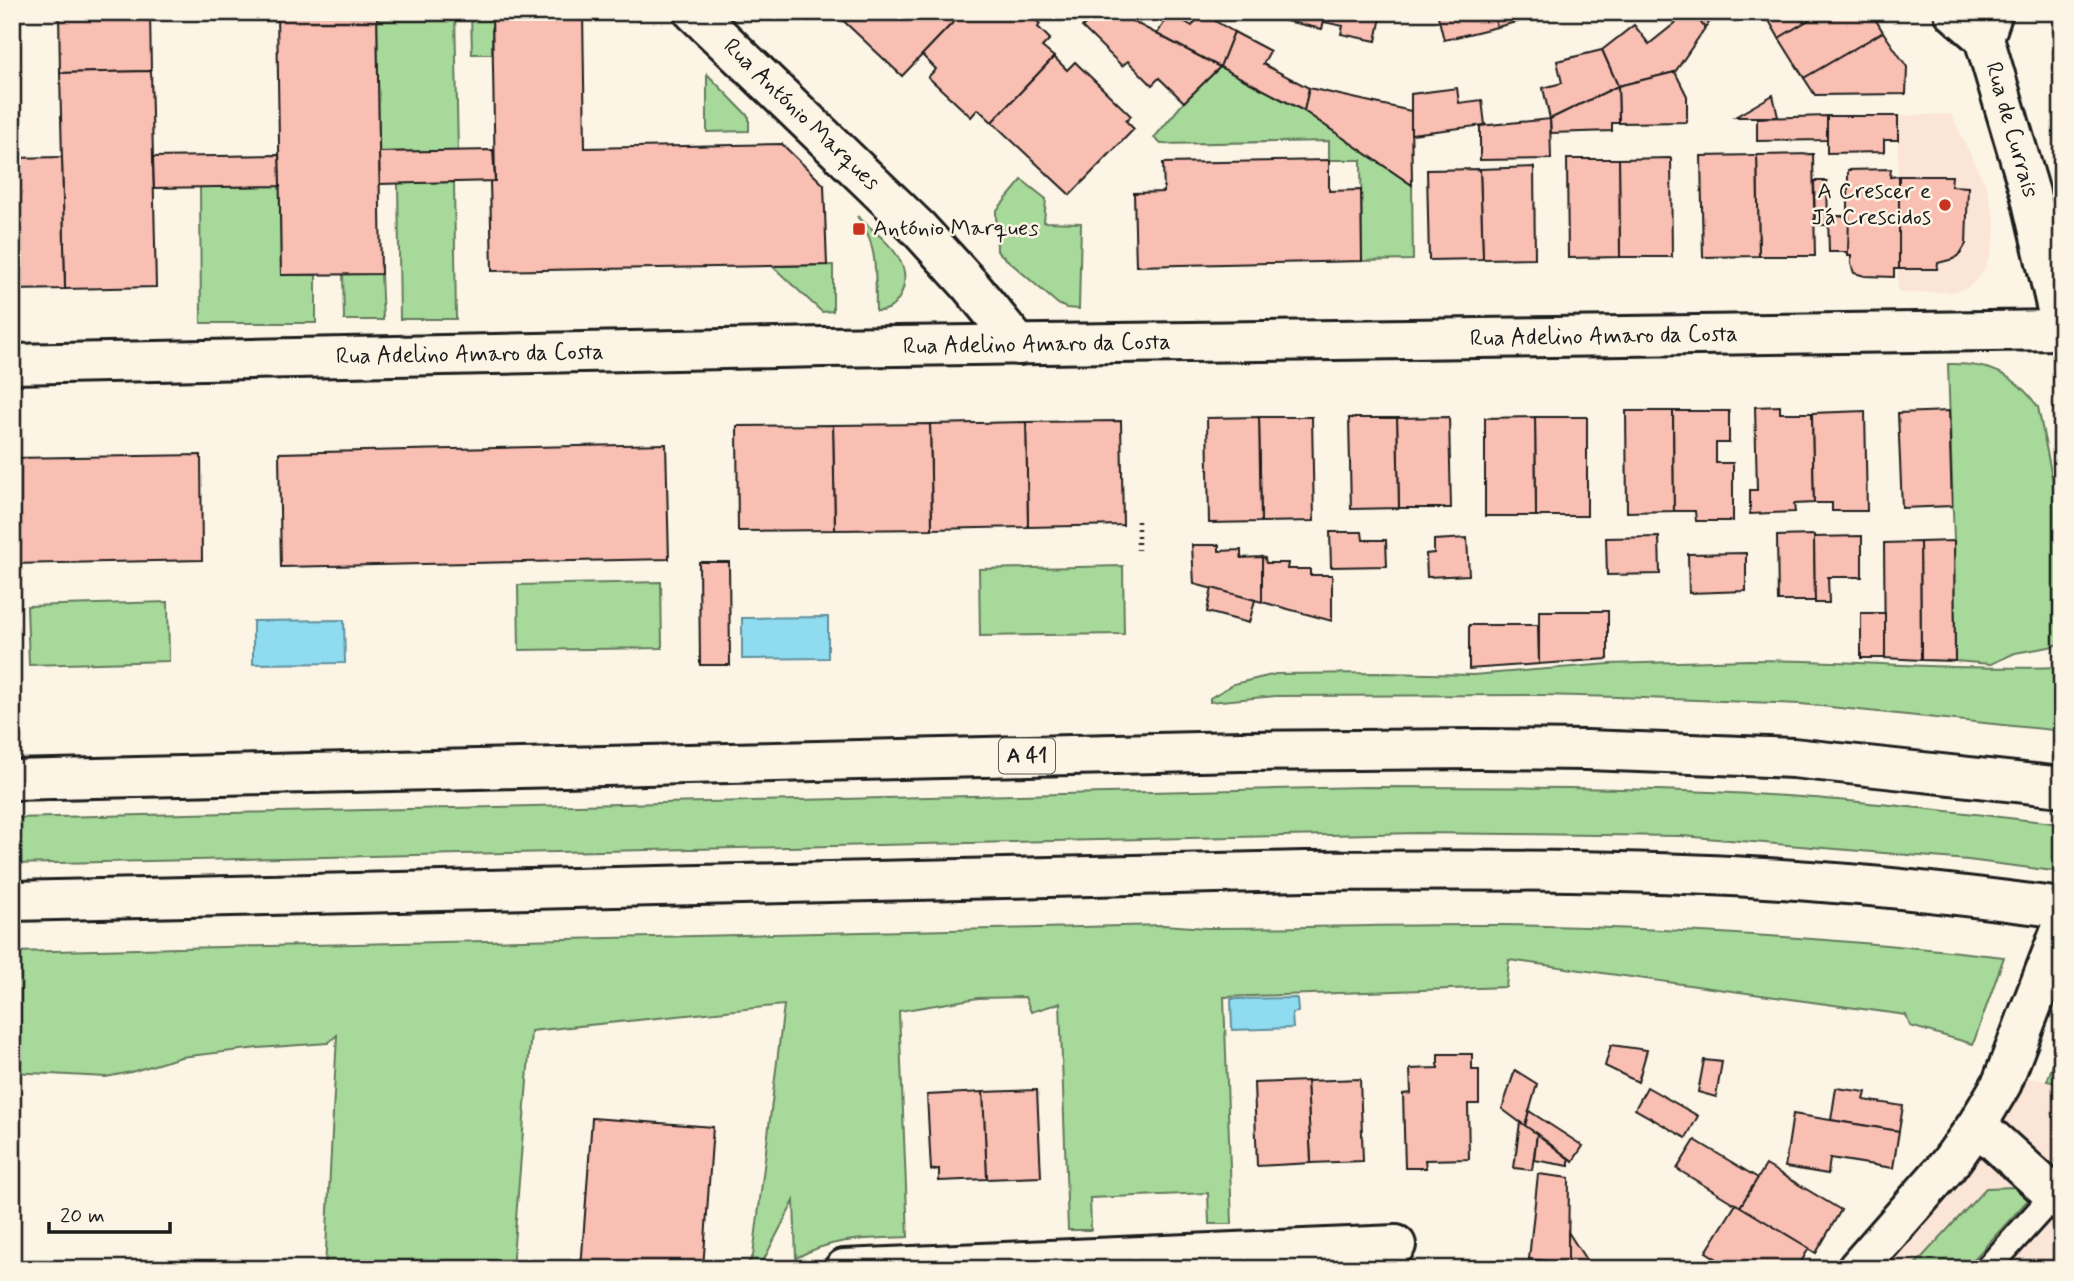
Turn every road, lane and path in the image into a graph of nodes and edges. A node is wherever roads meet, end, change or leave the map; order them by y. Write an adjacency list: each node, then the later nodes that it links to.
1 (694, 12): 5 (main road, Rua António Marques)
2 (1955, 12): 3 (main road)
3 (1989, 25): 4 (main road, Rua de Currais)
4 (2062, 330): 5 (main road, Rua Adelino Amaro da Costa)
5 (1018, 345): 6 (main road, Rua Adelino Amaro da Costa)
6 (12, 364)
7 (1138, 521): 8 (path)
8 (1138, 550)
9 (12, 780): 10 (main road, A 41)
10 (2062, 787)
11 (12, 901): 12 (main road)
12 (2062, 908)
13 (2062, 928): 14 (main road)
14 (1978, 1125): 15 (main road); 18 (main road)
15 (2058, 1198): 19 (lane)
16 (1396, 1245): 17 (main road)
17 (844, 1269)
18 (1857, 1269)
19 (1987, 1269)

